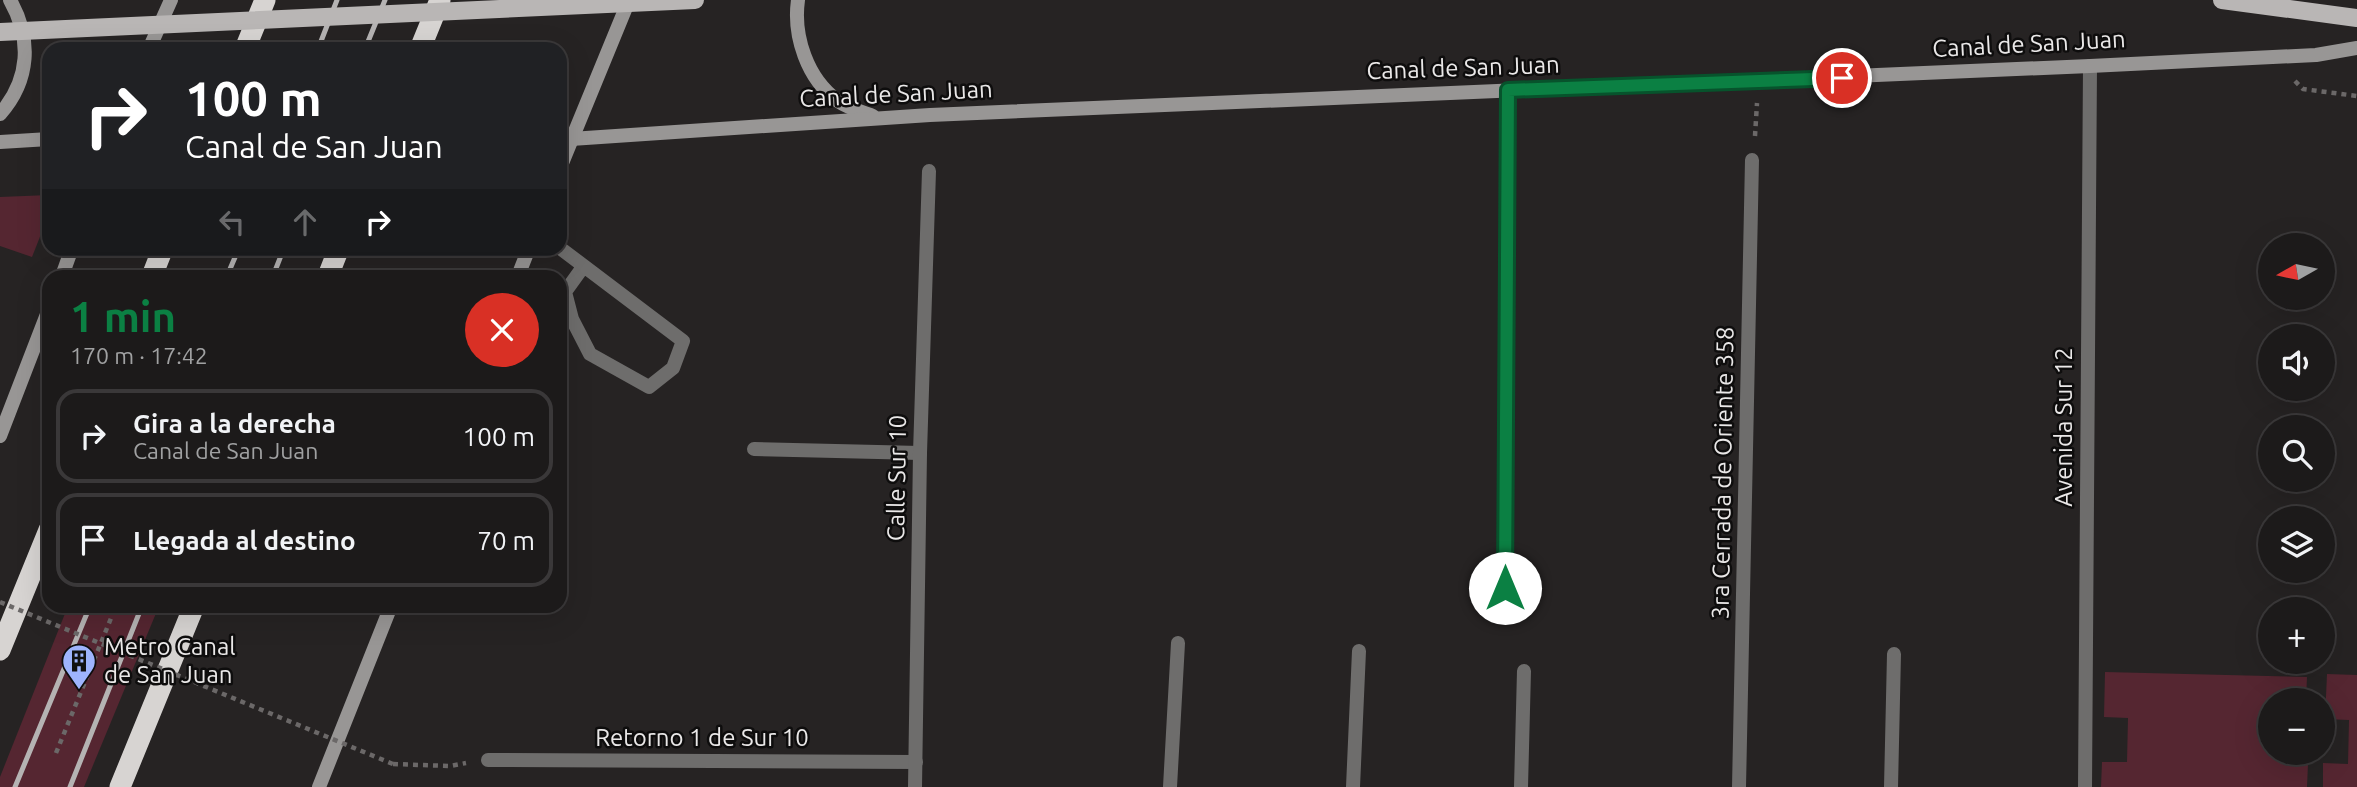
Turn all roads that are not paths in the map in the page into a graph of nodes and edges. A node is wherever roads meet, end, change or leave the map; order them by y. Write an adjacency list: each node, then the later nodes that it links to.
1 (10, 0): 17 (main road)
2 (171, 0): 11 (main road)
3 (265, 0): 12 (highway)
4 (440, 0): 13 (highway)
5 (629, 0): 20 (main road)
6 (695, 0): 10 (main road, bridge)
7 (798, 0): 18 (main road)
8 (2222, 0): 9 (main road)
9 (2357, 19)
10 (0, 32)
11 (152, 42)
12 (248, 42)
13 (423, 42)
14 (2357, 48): 15 (main road, Canal de San Juan)
15 (2090, 66): 16 (main road, Canal de San Juan); 52 (street, Avenida Sur 12)
16 (1508, 90): 18 (main road, Canal de San Juan); 34 (street)
17 (0, 114)
18 (877, 118): 20 (main road, Canal de San Juan)
19 (42, 139): 21 (main road)
20 (571, 139): 22 (main road)
21 (0, 142)
22 (567, 150)
23 (1752, 160): 50 (street, 3ra Cerrada de Oriente 358)
24 (929, 171): 32 (street, Calle Sur 10)
25 (567, 254): 26 (street)
26 (583, 267): 27 (street); 28 (street)
27 (567, 289)
28 (567, 300)
29 (42, 327): 30 (main road)
30 (0, 436)
31 (754, 449): 32 (street)
32 (920, 453): 43 (street, Calle Sur 10)
33 (42, 547): 38 (highway)
34 (1505, 588)
35 (191, 613): 44 (highway)
36 (388, 613): 45 (main road)
37 (1178, 643): 47 (street)
38 (0, 650)
39 (1359, 651): 48 (street)
40 (1894, 654): 51 (street)
41 (1524, 671): 49 (street)
42 (488, 760): 43 (street, Retorno 1 de Sur 10)
43 (916, 762): 46 (street, Calle Sur 10)
44 (120, 787)
45 (319, 787)
46 (915, 787)
47 (1170, 787)
48 (1353, 787)
49 (1521, 787)
50 (1739, 787)
51 (1891, 787)
52 (2085, 787)

